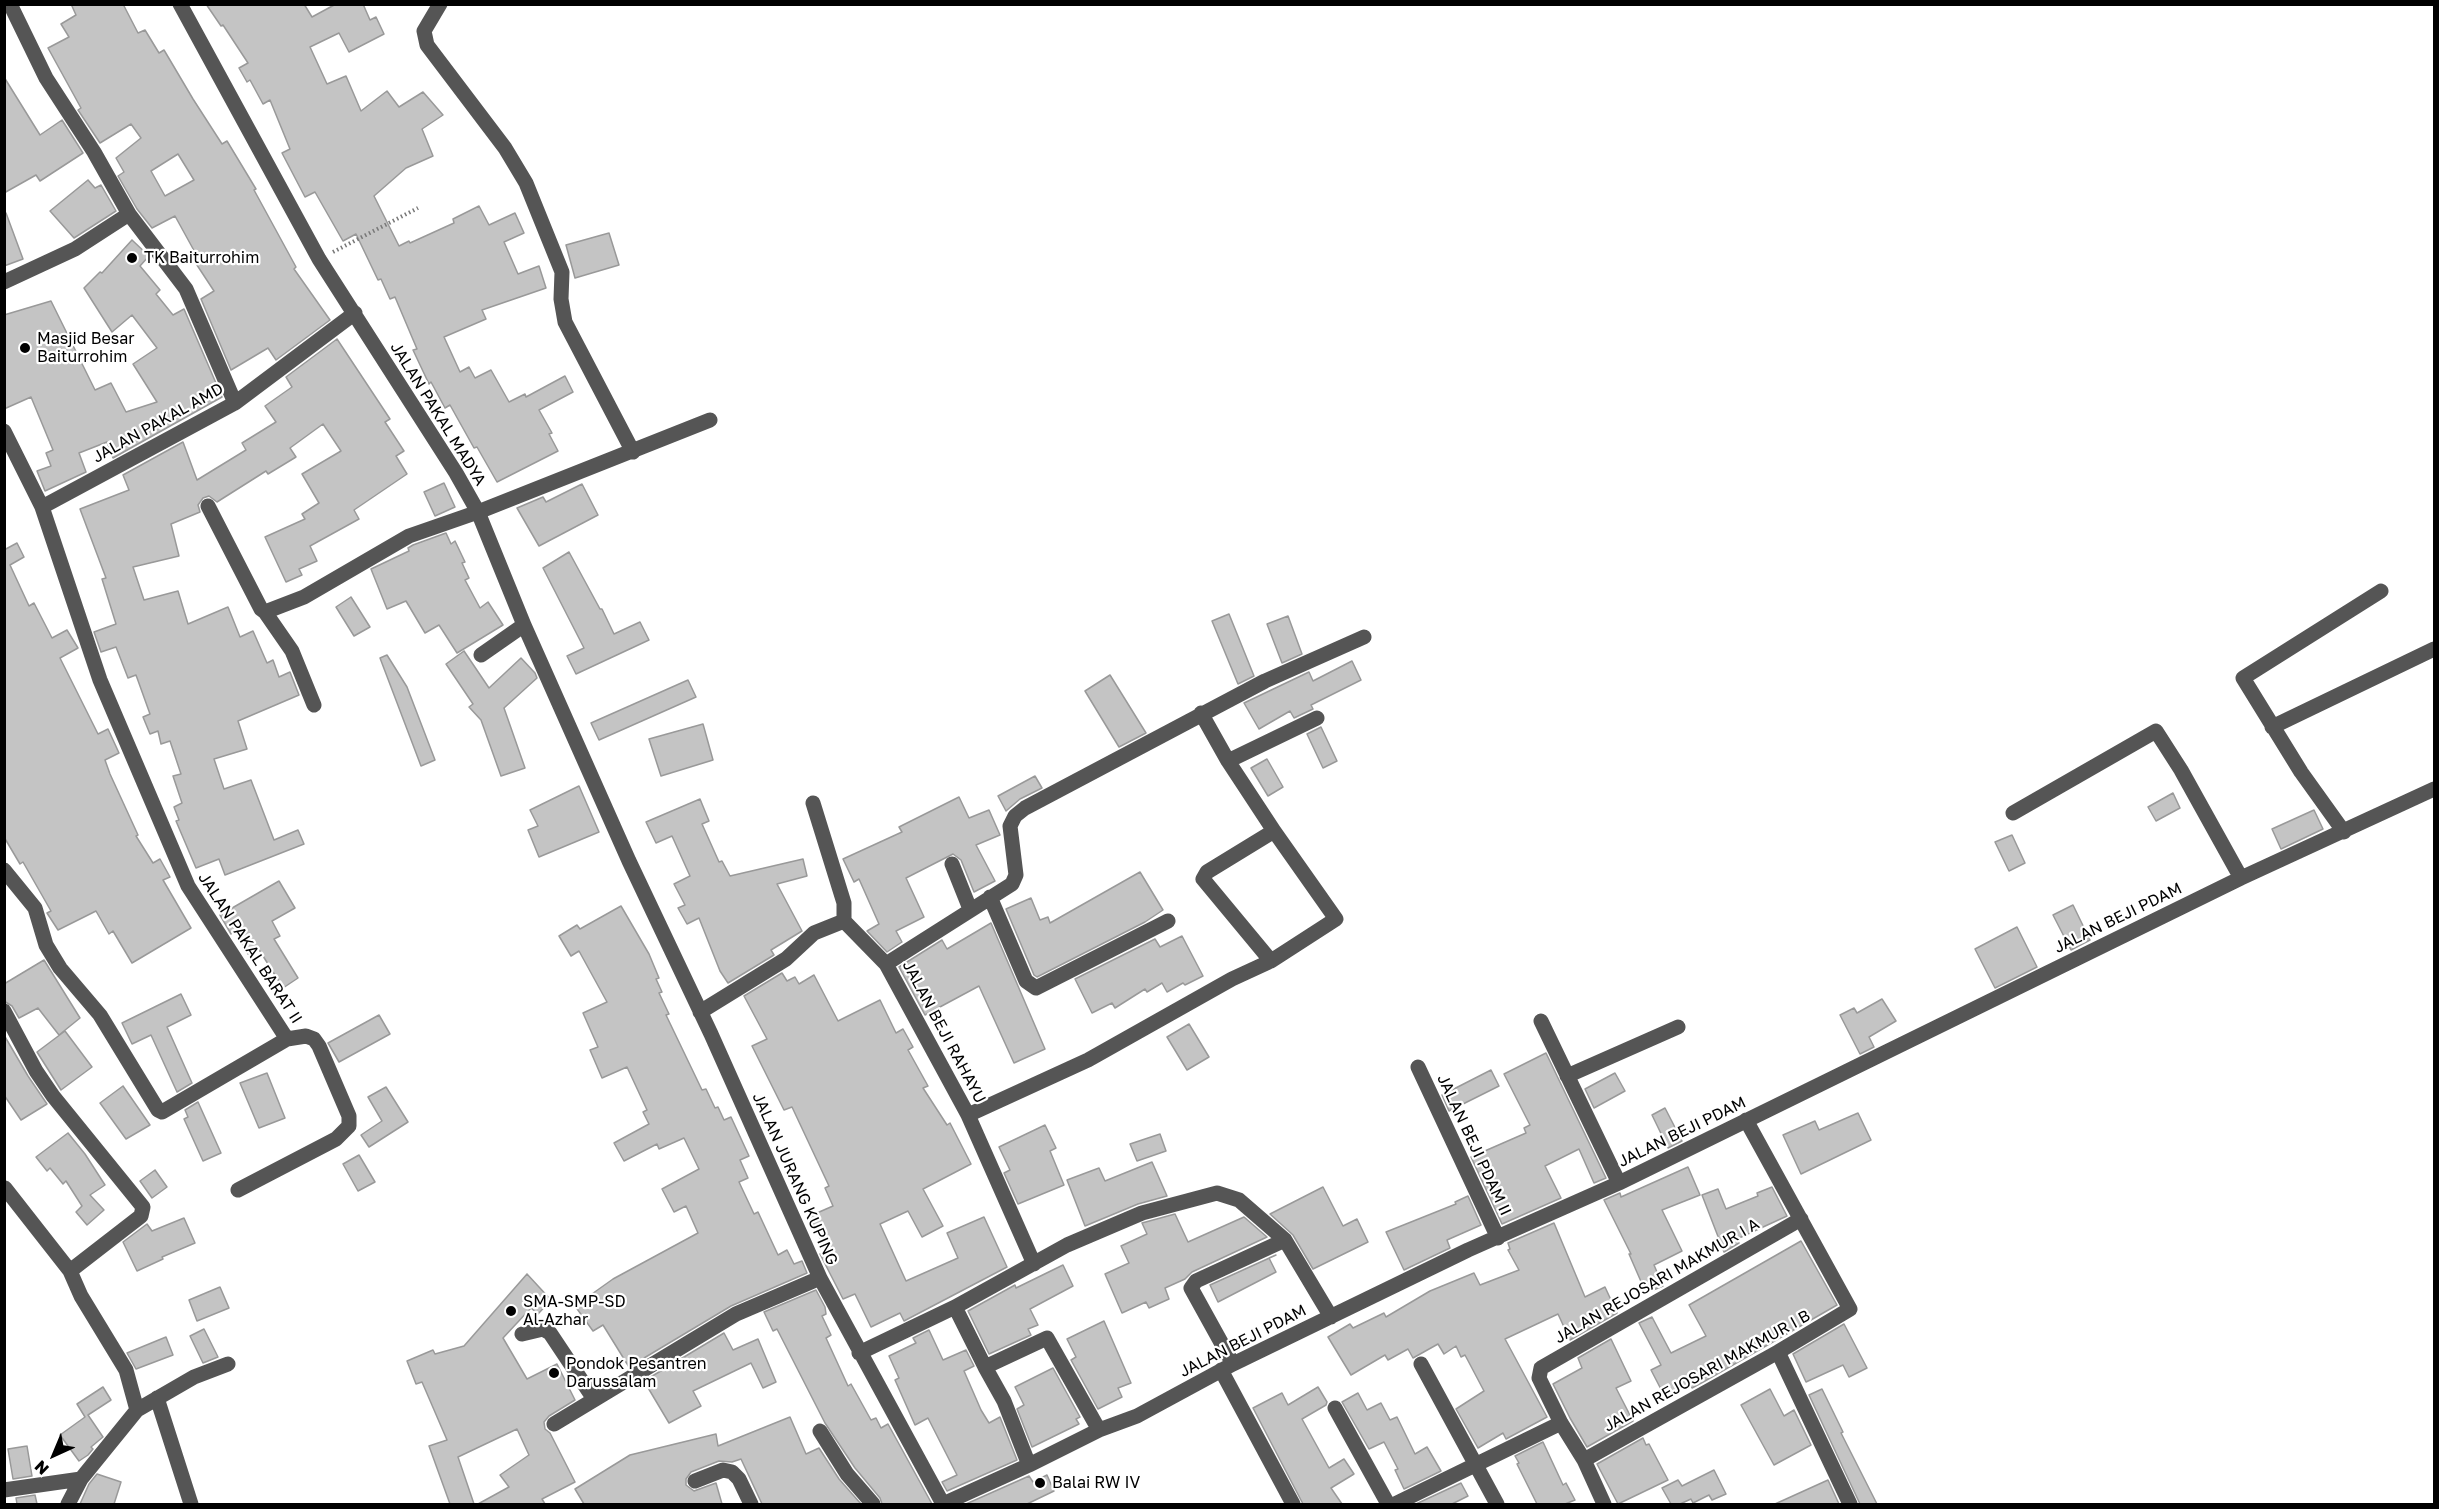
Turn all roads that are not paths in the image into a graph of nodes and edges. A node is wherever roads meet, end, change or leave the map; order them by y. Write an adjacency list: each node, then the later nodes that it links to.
1 (10, 4): 4 (street)
2 (180, 4): 6 (street, JALAN PAKAL MADYA)
3 (440, 4): 10 (street)
4 (129, 214): 5 (street); 7 (street)
5 (4, 282)
6 (355, 313): 7 (street, JALAN PAKAL AMD); 13 (street, JALAN PAKAL MADYA)
7 (235, 403): 11 (street, JALAN PAKAL AMD)
8 (710, 420): 10 (street)
9 (4, 431): 11 (street)
10 (633, 452): 13 (street)
11 (42, 507): 44 (street, JALAN PAKAL BARAT II)
12 (208, 507): 15 (street)
13 (478, 512): 15 (street); 16 (street, JALAN PAKAL MADYA)
14 (2381, 591): 23 (street)
15 (265, 612): 20 (street)
16 (524, 625): 19 (street); 30 (street, JALAN PAKAL MADYA)
17 (1364, 637): 21 (street)
18 (2434, 649): 23 (street)
19 (481, 655)
20 (314, 705)
21 (1200, 713): 24 (street); 34 (street)
22 (1317, 718): 24 (street)
23 (2272, 727): 29 (street)
24 (1228, 761): 28 (street)
25 (2434, 789): 29 (street, JALAN BEJI PDAM)
26 (813, 803): 36 (street)
27 (2013, 813): 33 (street)
28 (1274, 831): 38 (street); 38 (street)
29 (2344, 832): 33 (street, JALAN BEJI PDAM)
30 (629, 861): 41 (street, JALAN JURANG KUPING)
31 (952, 864): 35 (street)
32 (4, 870): 44 (street)
33 (2241, 878): 48 (street, JALAN BEJI PDAM)
34 (990, 897): 35 (street); 37 (street)
35 (970, 909): 39 (street)
36 (844, 921): 39 (street, JALAN BEJI RAHAYU); 41 (street)
37 (1167, 921)
38 (1271, 961): 47 (street)
39 (886, 964): 47 (street, JALAN BEJI RAHAYU)
40 (4, 1011): 56 (street)
41 (700, 1012): 57 (street, JALAN JURANG KUPING)
42 (1541, 1021): 46 (street)
43 (1678, 1027): 46 (street)
44 (287, 1039): 51 (street, JALAN PAKAL BARAT II)
45 (1418, 1067): 53 (street, JALAN BEJI PDAM II)
46 (1567, 1076): 49 (street)
47 (968, 1115): 55 (street, JALAN BEJI RAHAYU)
48 (1746, 1120): 49 (street, JALAN BEJI PDAM); 52 (street)
49 (1619, 1183): 53 (street, JALAN BEJI PDAM)
50 (5, 1188): 56 (street)
51 (238, 1191)
52 (1801, 1219): 62 (street, JALAN REJOSARI MAKMUR I B); 71 (street, JALAN REJOSARI MAKMUR I A)
53 (1498, 1238): 59 (street, JALAN BEJI PDAM)
54 (1285, 1240): 55 (street); 59 (street); 66 (street)
55 (1035, 1264): 58 (street)
56 (70, 1271): 70 (street)
57 (820, 1278): 61 (street, JALAN JURANG KUPING); 68 (street)
58 (955, 1307): 61 (street); 65 (street)
59 (1331, 1317): 66 (street, JALAN BEJI PDAM)
60 (522, 1334): 68 (street)
61 (859, 1353): 85 (street, JALAN JURANG KUPING)
62 (1778, 1353): 75 (street, JALAN REJOSARI MAKMUR I B); 91 (street)
63 (228, 1364): 67 (street)
64 (1421, 1364): 77 (street)
65 (985, 1367): 73 (street); 76 (street)
66 (1227, 1367): 73 (street, JALAN BEJI PDAM); 86 (street)
67 (158, 1398): 70 (street); 82 (street)
68 (594, 1399): 72 (street)
69 (1335, 1408): 87 (street)
70 (137, 1410): 78 (street)
71 (1561, 1423): 75 (street); 77 (street)
72 (554, 1424)
73 (1099, 1430): 76 (street, JALAN BEJI PDAM)
74 (820, 1431): 84 (street)
75 (1584, 1460): 90 (street)
76 (1029, 1465): 85 (street, JALAN BEJI PDAM)
77 (1475, 1465): 88 (street); 89 (street)
78 (81, 1479): 80 (street); 81 (street)
79 (695, 1481): 83 (street)
80 (4, 1490)
81 (68, 1504)
82 (191, 1504)
83 (751, 1504)
84 (873, 1504)
85 (943, 1504)
86 (1293, 1504)
87 (1388, 1504)
88 (1395, 1504)
89 (1497, 1504)
90 (1604, 1504)
91 (1850, 1504)

